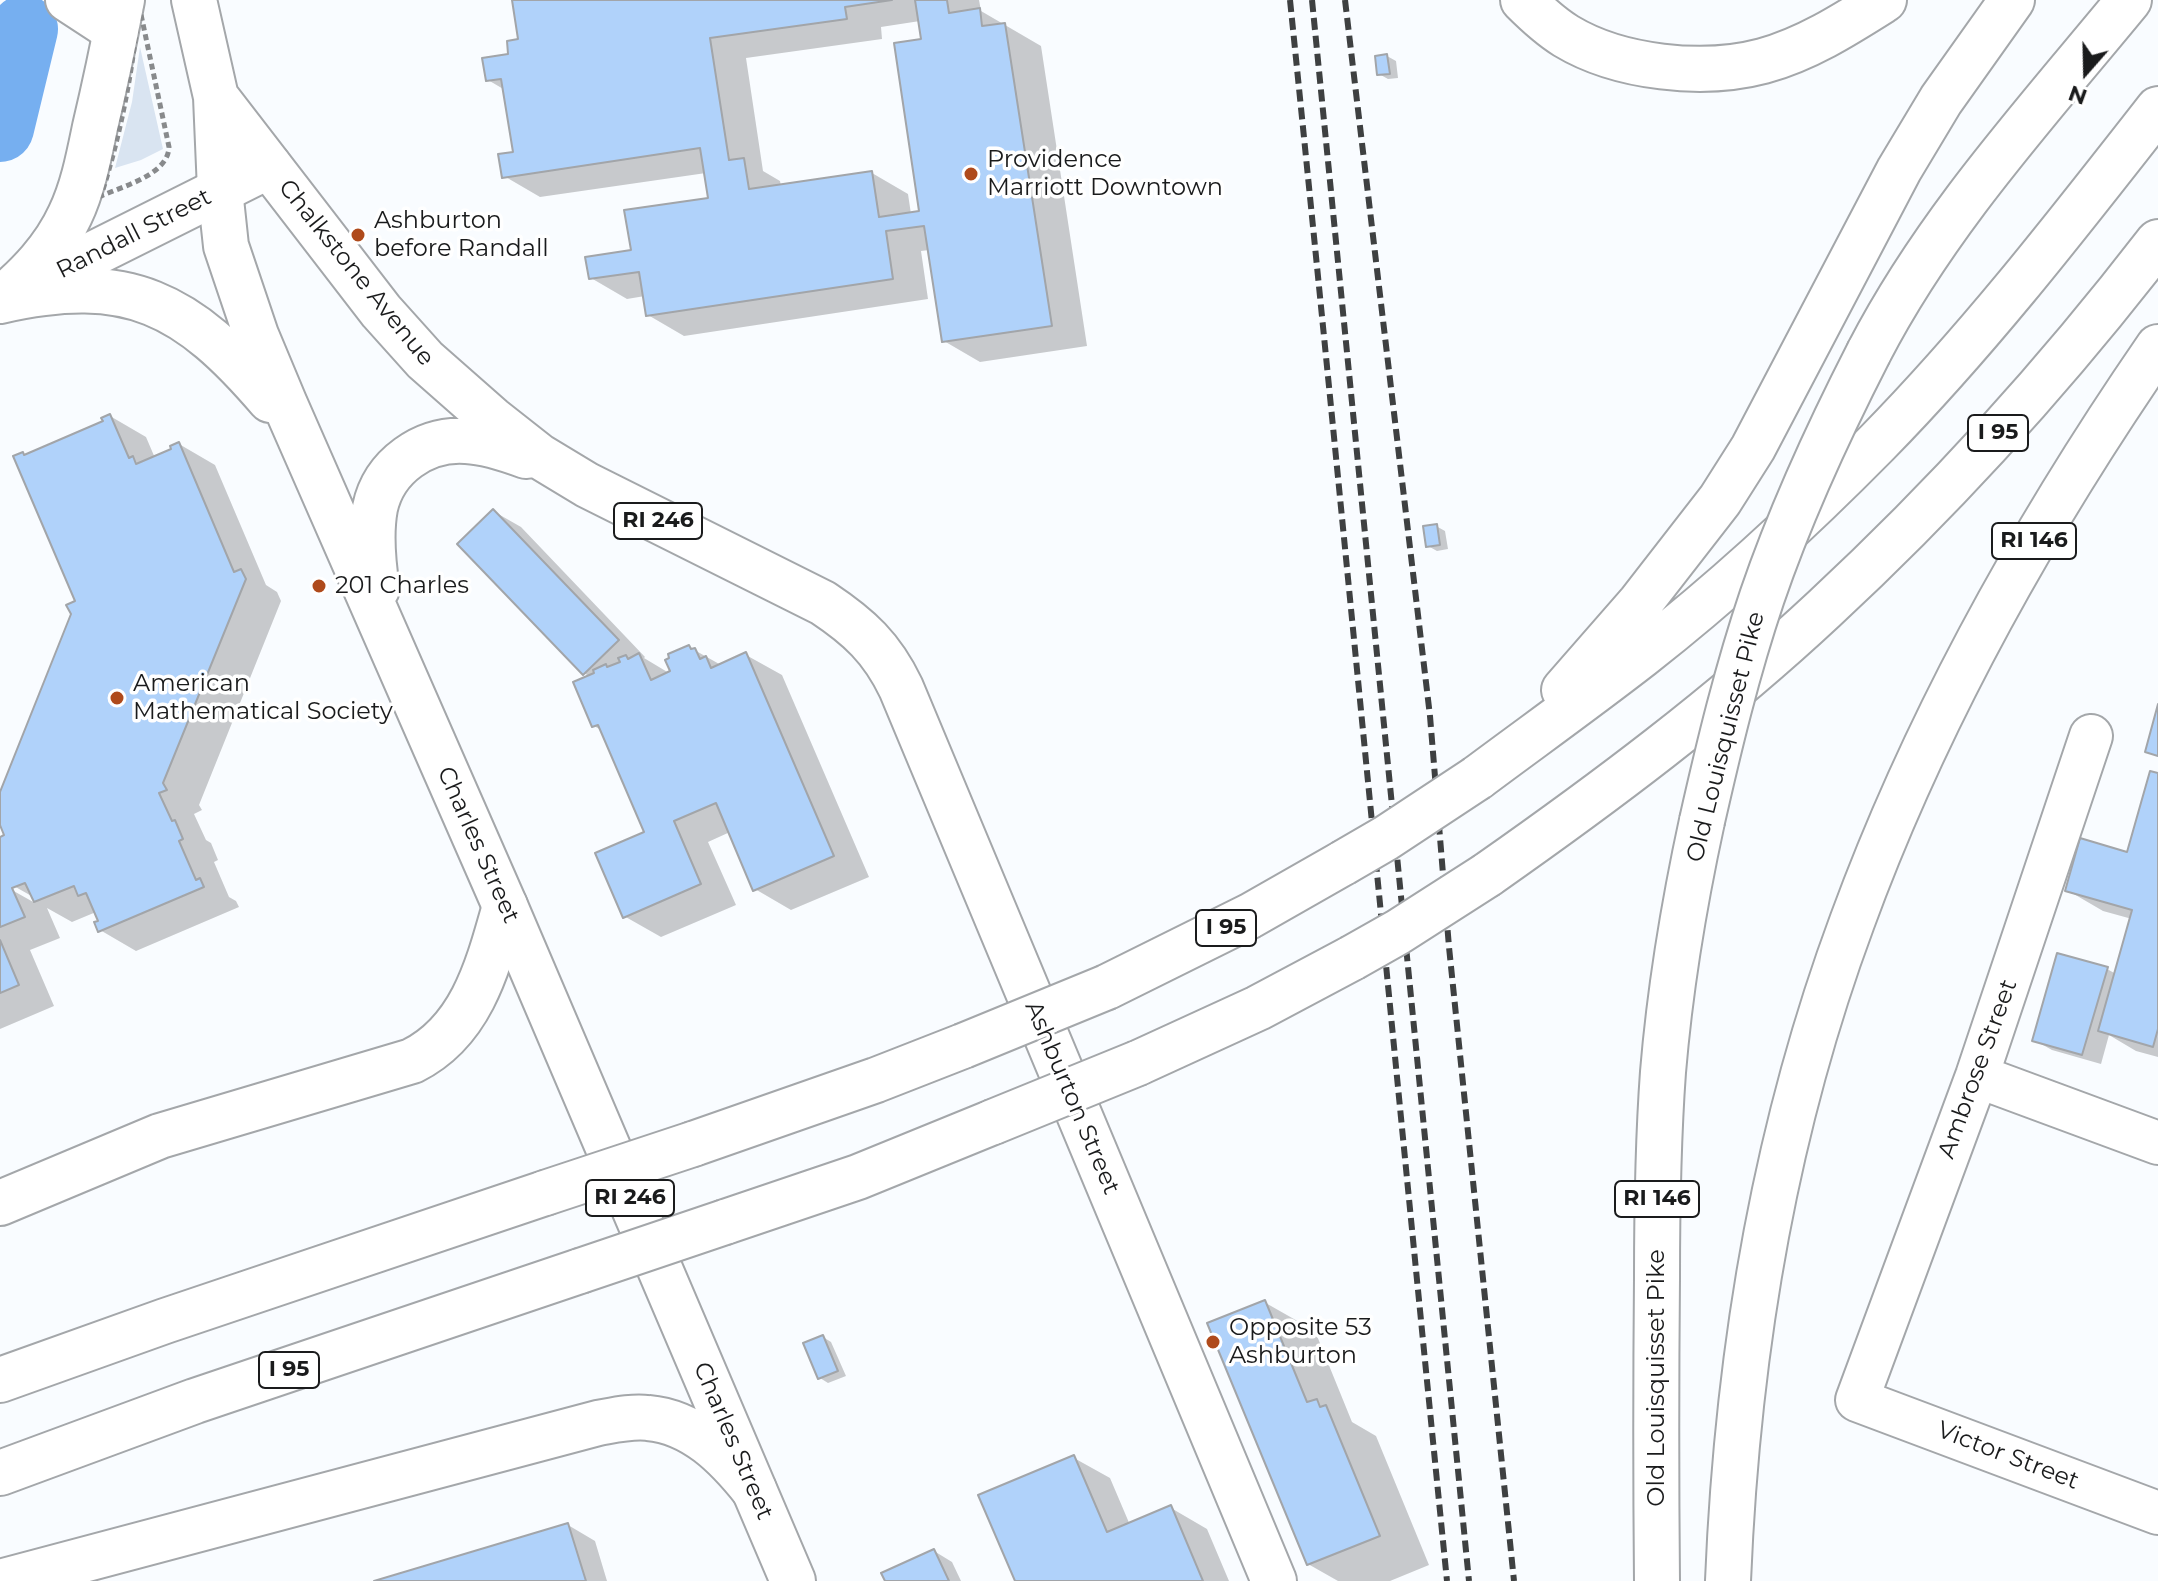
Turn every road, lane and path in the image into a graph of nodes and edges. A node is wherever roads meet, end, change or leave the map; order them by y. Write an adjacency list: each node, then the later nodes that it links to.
1 (67, 0): 7 (street)
2 (194, 0): 8 (main road, Charles Street / RI 246)
3 (1523, 0): 4 (main road)
4 (1884, 0)
5 (2012, 0): 20 (main road)
6 (2129, 0): 34 (main road, Old Louisquisset Pike / RI 146, bridge)
7 (119, 16): 13 (main road)
8 (216, 97): 10 (main road, Charles Street / RI 246); 11 (main road, Charles Street / RI 246)
9 (2158, 109): 20 (main road, I 95)
10 (269, 166): 11 (main road, Randall Street); 16 (main road, Chalkstone Avenue / RI 246)
11 (220, 190): 13 (main road, Randall Street); 15 (main road, Charles Street / RI 246)
12 (2158, 242): 28 (main road, I 95, bridge)
13 (0, 301): 15 (main road)
14 (2158, 347): 27 (main road, RI 146)
15 (298, 434): 18 (main road, Charles Street / RI 246)
16 (565, 473): 17 (main road, Chalkstone Avenue / RI 246); 18 (main road)
17 (854, 625): 33 (main road, Ashburton Street / RI 246)
18 (383, 626): 21 (main road, Charles Street / RI 246)
19 (2091, 736): 22 (street, Ambrose Street)
20 (1477, 778): 25 (main road, I 95, bridge)
21 (505, 906): 24 (main road); 29 (main road, Charles Street / RI 246)
22 (1977, 1076): 23 (street); 26 (street, Ambrose Street)
23 (2158, 1143)
24 (0, 1203)
25 (0, 1380)
26 (1857, 1400): 30 (street, Victor Street)
27 (1736, 1456): 35 (main road, RI 146); 36 (main road)
28 (0, 1473)
29 (754, 1490): 31 (main road); 32 (main road, Charles Street / RI 246)
30 (2158, 1513)
31 (4, 1581)
32 (793, 1581)
33 (1274, 1581)
34 (1657, 1581)
35 (1728, 1581)
36 (1747, 1581)

